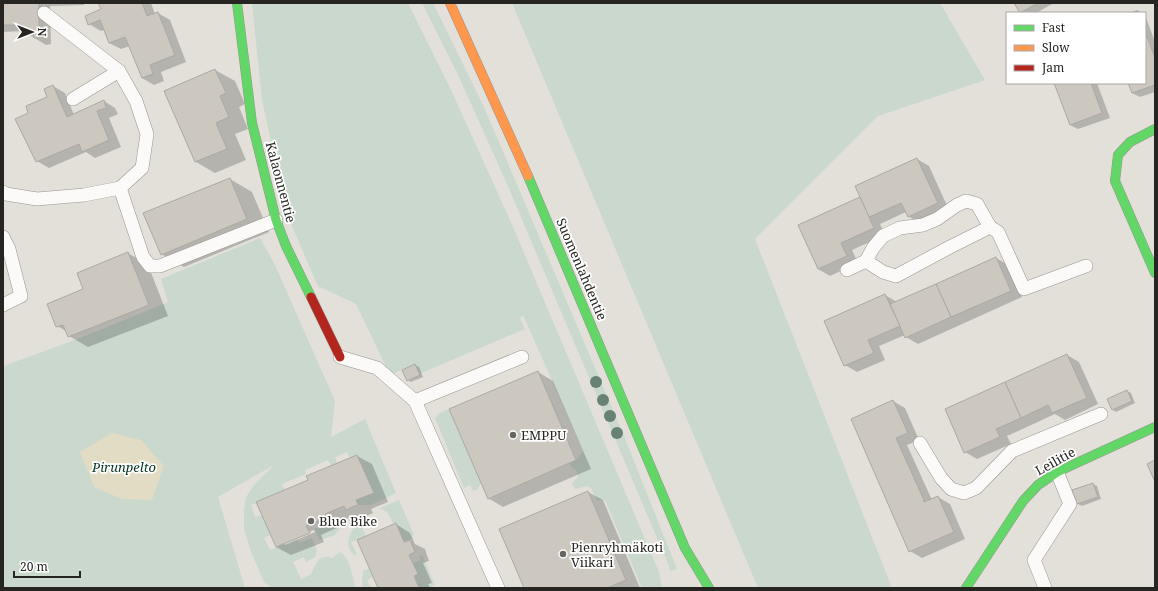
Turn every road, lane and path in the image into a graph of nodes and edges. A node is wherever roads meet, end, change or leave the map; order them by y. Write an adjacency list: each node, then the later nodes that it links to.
1 (237, 3): 9 (street, Kalaonnentie)
2 (450, 3): 24 (street, Suomenlahdentie)
3 (44, 12): 4 (lane)
4 (118, 71): 5 (lane); 7 (lane)
5 (73, 98)
6 (1155, 129): 15 (street)
7 (120, 188): 8 (lane); 9 (lane)
8 (3, 192)
9 (276, 220): 17 (street, Kalaonnentie)
10 (990, 228): 12 (lane); 12 (lane); 13 (lane)
11 (3, 237): 16 (lane)
12 (866, 261): 14 (lane)
13 (1086, 266)
14 (847, 270)
15 (1155, 273)
16 (3, 305)
17 (340, 357): 19 (lane)
18 (522, 357): 19 (lane)
19 (415, 401): 26 (lane)
20 (1101, 414): 22 (lane)
21 (1155, 427): 23 (street, Leilitie)
22 (920, 443)
23 (1057, 472): 28 (street, Leilitie); 29 (lane)
24 (685, 548): 25 (street, Suomenlahdentie); 27 (street, Suomenlahdentie)
25 (689, 575)
26 (498, 588)
27 (709, 588)
28 (966, 588)
29 (1044, 588)

